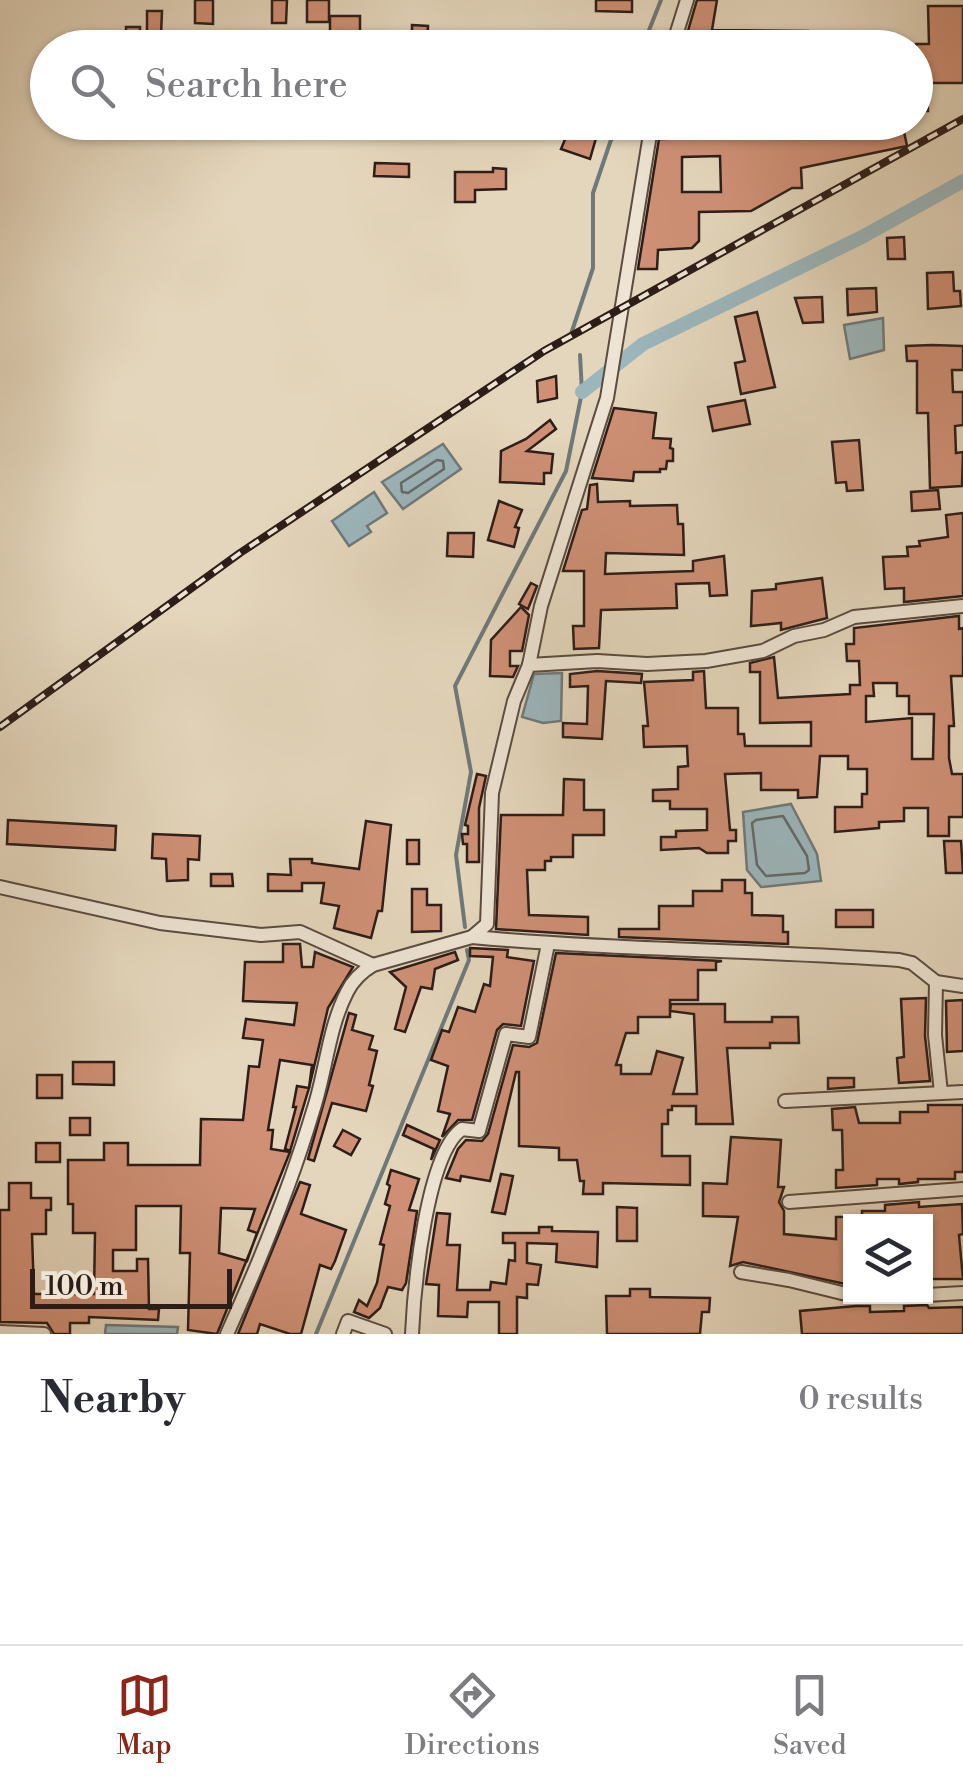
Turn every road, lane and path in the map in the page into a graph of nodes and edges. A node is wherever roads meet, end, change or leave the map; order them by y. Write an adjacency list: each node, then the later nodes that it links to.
1 (687, 0): 2 (street)
2 (678, 30)
3 (649, 140): 5 (street)
4 (963, 606): 5 (street)
5 (529, 665): 7 (street)
6 (0, 888): 9 (street)
7 (472, 937): 8 (street); 9 (street)
8 (548, 944): 10 (street); 26 (street)
9 (373, 965): 23 (street)
10 (936, 982): 11 (street); 13 (street)
11 (963, 986)
12 (963, 1092): 13 (street)
13 (941, 1093): 14 (street)
14 (785, 1101)
15 (963, 1189): 16 (street)
16 (789, 1202)
17 (741, 1272): 18 (street)
18 (843, 1293)
19 (963, 1293): 20 (street)
20 (933, 1295)
21 (0, 1332): 22 (street)
22 (44, 1334)
23 (227, 1334)
24 (343, 1334): 25 (street)
25 (385, 1334)
26 (412, 1334)

